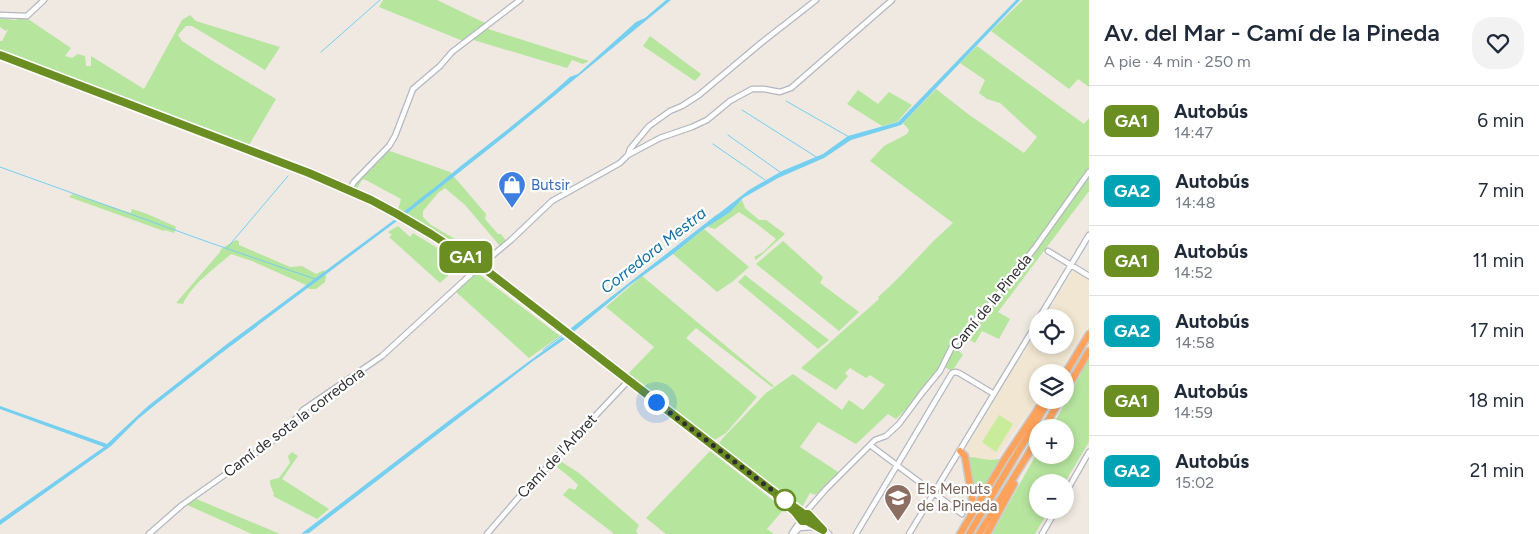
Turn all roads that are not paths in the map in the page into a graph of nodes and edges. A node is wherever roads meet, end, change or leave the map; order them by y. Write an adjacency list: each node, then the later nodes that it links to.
1 (44, 0): 5 (street)
2 (520, 0): 9 (street)
3 (816, 0): 7 (street)
4 (892, 0): 7 (street)
5 (0, 14)
6 (0, 55): 9 (street)
7 (628, 155): 13 (street, Camí de sota la corredora)
8 (1089, 172): 26 (street, Camí de la Pineda)
9 (349, 190): 13 (street)
10 (1089, 235): 12 (street)
11 (1048, 251): 12 (street)
12 (1071, 265): 14 (street); 15 (street)
13 (480, 266): 21 (street); 42 (street, Camí de sota la corredora)
14 (1089, 276)
15 (1045, 309)
16 (1089, 334): 19 (highway)
17 (1029, 336): 22 (street)
18 (1089, 352): 20 (highway)
19 (1070, 364)
20 (1074, 377)
21 (628, 380): 37 (street); 43 (street, Camí de l'Arbret)
22 (994, 394): 27 (street); 32 (street)
23 (1038, 409): 25 (highway)
24 (1044, 409): 50 (highway)
25 (1023, 431): 31 (highway); 35 (highway)
26 (870, 445): 32 (street); 37 (street, Camí de la Pineda)
27 (960, 451): 34 (street); 35 (highway)
28 (1029, 453): 51 (highway)
29 (1029, 455): 52 (highway)
30 (1088, 455): 33 (street)
31 (999, 457)
32 (897, 465): 34 (street); 46 (street)
33 (1074, 479)
34 (934, 493): 36 (street); 47 (street)
35 (974, 510): 38 (highway)
36 (962, 514)
37 (805, 518): 40 (street, Camí de la Pineda); 41 (street); 44 (street, Camí de la Pineda)
38 (970, 519): 48 (highway); 49 (highway)
39 (1051, 519): 53 (street)
40 (799, 528): 41 (street); 44 (street, Camí de la Pineda)
41 (823, 530): 45 (street)
42 (149, 534)
43 (487, 534)
44 (792, 534)
45 (829, 534)
46 (856, 534)
47 (909, 534)
48 (956, 534)
49 (960, 534)
50 (969, 534)
51 (979, 534)
52 (987, 534)
53 (1042, 534)

